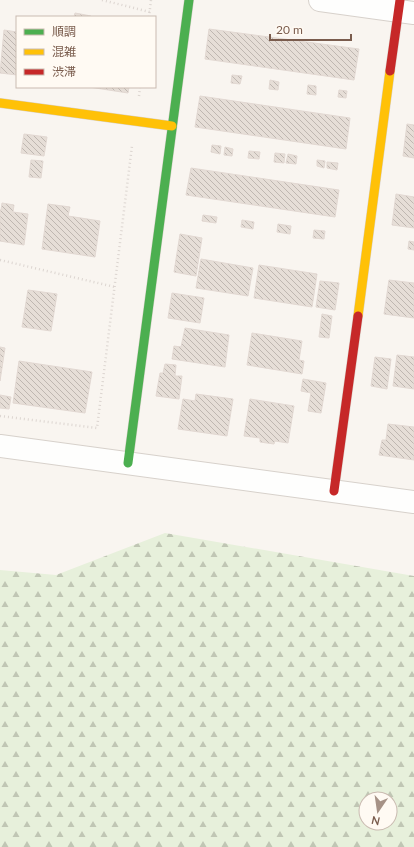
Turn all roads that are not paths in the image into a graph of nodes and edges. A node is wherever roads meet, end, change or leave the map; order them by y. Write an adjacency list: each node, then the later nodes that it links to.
1 (189, 0): 5 (street)
2 (320, 0): 3 (street)
3 (404, 8): 8 (street)
4 (0, 103): 5 (street)
5 (172, 126): 7 (street)
6 (0, 446): 7 (street)
7 (128, 463): 8 (street)
8 (334, 491): 9 (street)
9 (414, 502)

